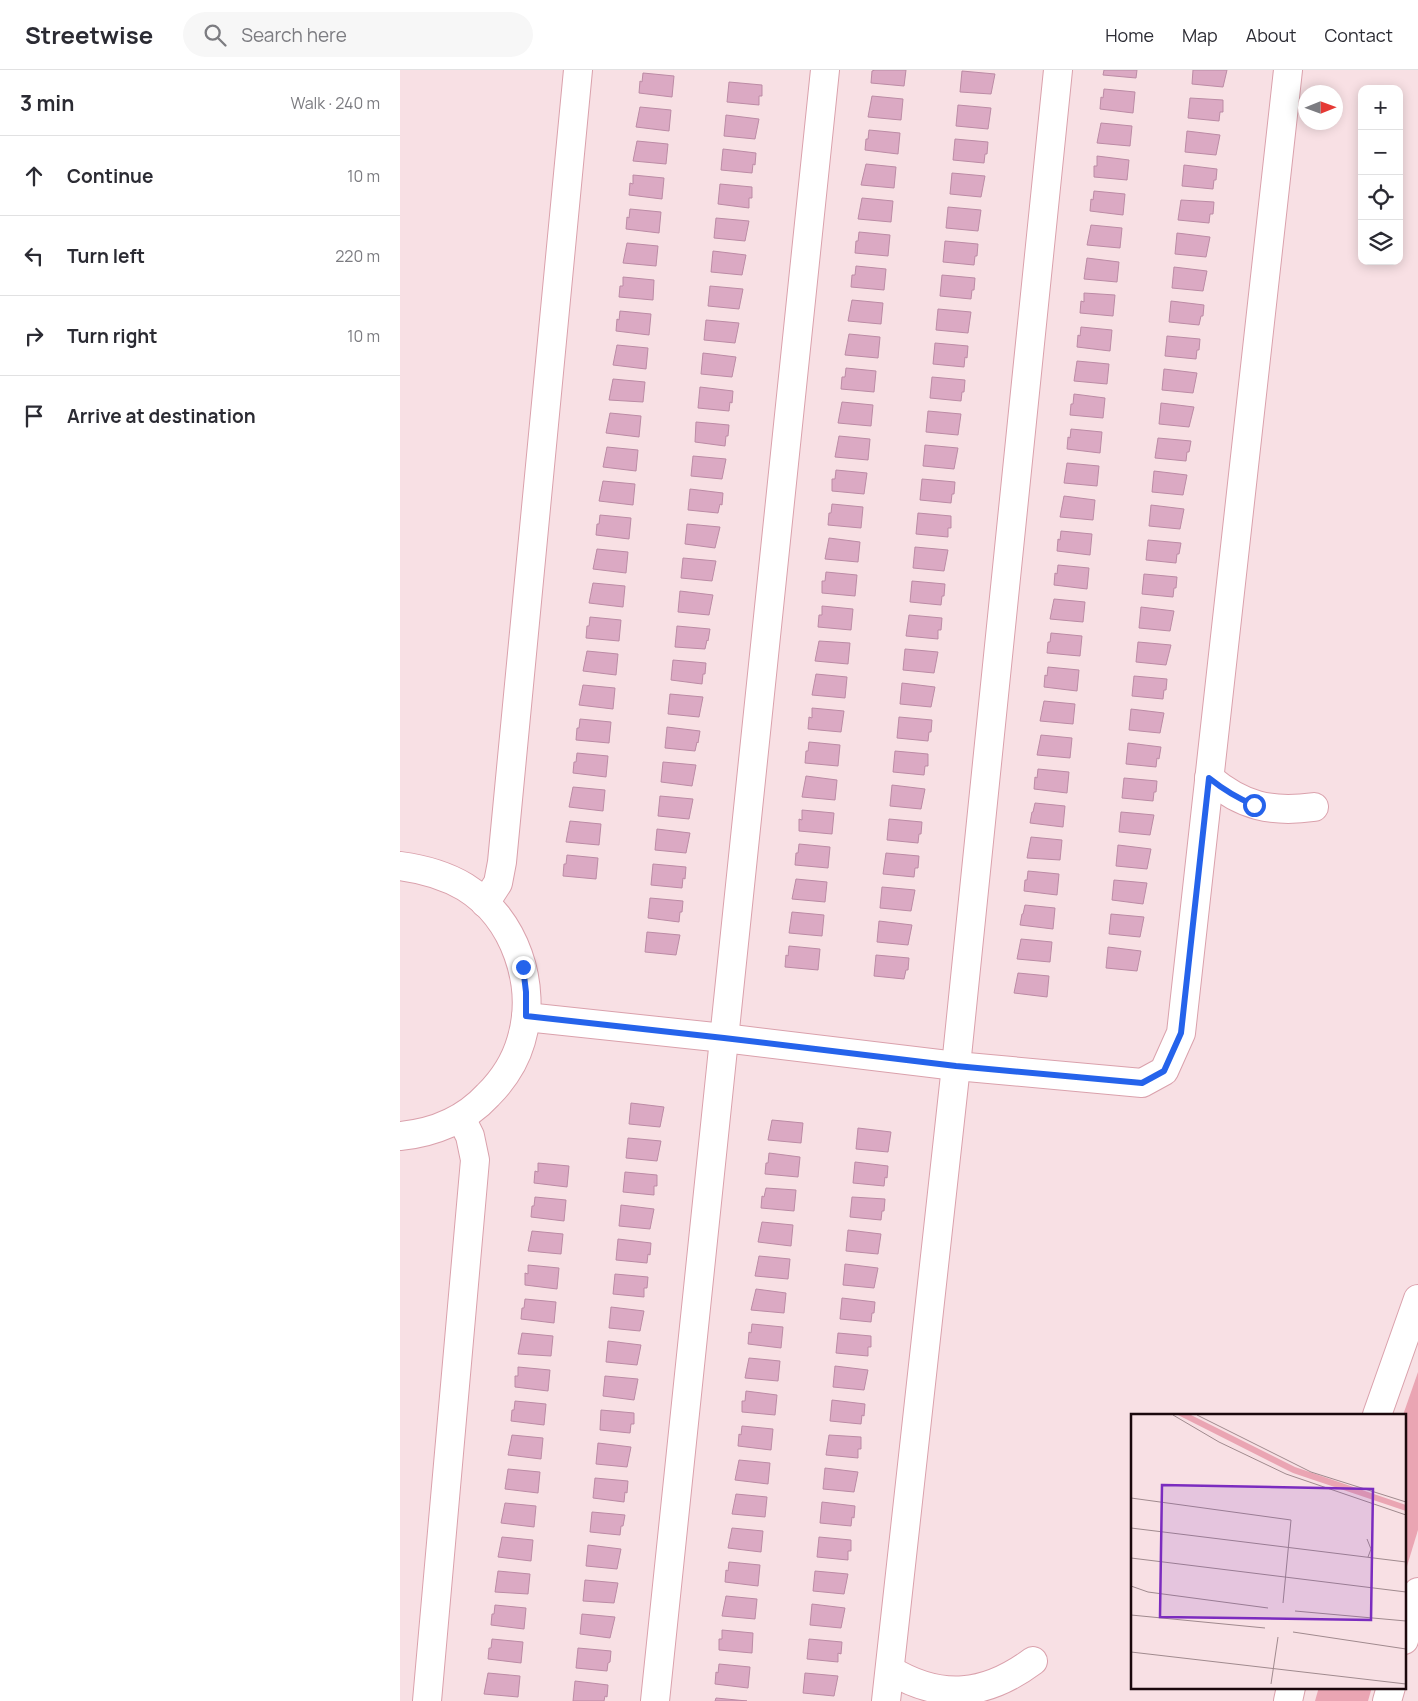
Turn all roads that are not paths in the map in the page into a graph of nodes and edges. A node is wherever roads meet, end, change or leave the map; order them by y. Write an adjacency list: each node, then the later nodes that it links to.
1 (578, 70): 8 (main road)
2 (825, 70): 10 (main road)
3 (1058, 70): 11 (main road)
4 (1288, 70): 5 (main road)
5 (1209, 778): 6 (main road); 11 (main road)
6 (1314, 807)
7 (400, 866): 8 (main road)
8 (485, 903): 9 (main road)
9 (526, 1016): 10 (main road); 12 (main road)
10 (724, 1038): 11 (main road); 23 (main road)
11 (956, 1066): 19 (main road)
12 (461, 1118): 13 (main road); 22 (main road)
13 (400, 1136)
14 (1418, 1299): 15 (main road)
15 (1377, 1414)
16 (1418, 1592): 17 (main road)
17 (1406, 1633)
18 (1033, 1661): 19 (main road)
19 (890, 1670): 24 (main road)
20 (1291, 1688): 25 (main road)
21 (1391, 1688): 26 (main road)
22 (427, 1701)
23 (655, 1701)
24 (886, 1701)
25 (1288, 1701)
26 (1387, 1701)

